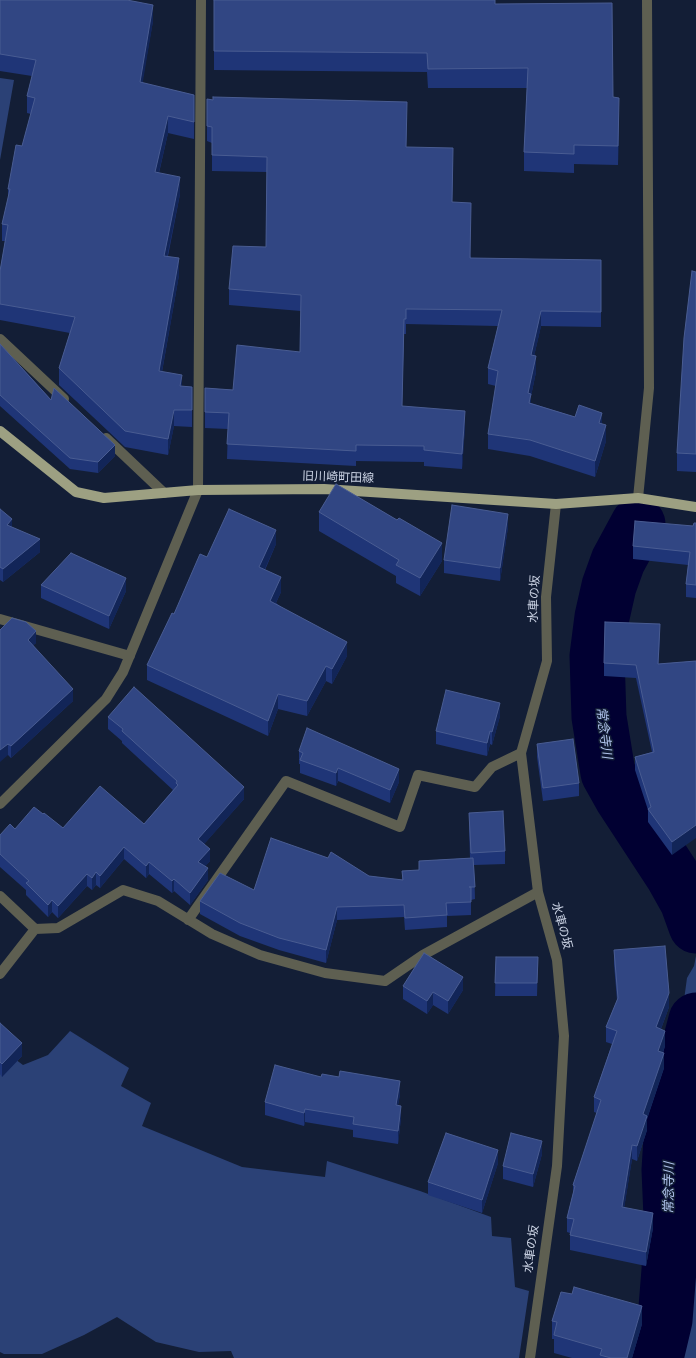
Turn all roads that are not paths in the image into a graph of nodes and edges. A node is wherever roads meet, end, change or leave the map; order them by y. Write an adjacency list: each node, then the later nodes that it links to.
1 (201, 0): 7 (street)
2 (647, 0): 9 (street)
3 (0, 339): 4 (street)
4 (74, 408)
5 (96, 429): 8 (street)
6 (0, 431): 8 (main road, 旧川崎町田線)
7 (198, 490): 8 (main road, 旧川崎町田線); 10 (main road, 旧川崎町田線); 13 (street)
8 (164, 493)
9 (638, 498): 10 (main road, 旧川崎町田線); 11 (main road, 旧川崎町田線)
10 (556, 504): 14 (street, 水車の坂)
11 (696, 507)
12 (0, 619): 13 (street)
13 (130, 656): 15 (street)
14 (522, 753): 16 (street, 水車の坂); 18 (street)
15 (0, 804)
16 (538, 892): 18 (street); 21 (street, 水車の坂)
17 (0, 896): 19 (street)
18 (188, 920): 19 (street)
19 (35, 929): 20 (street)
20 (0, 974)
21 (530, 1358)

